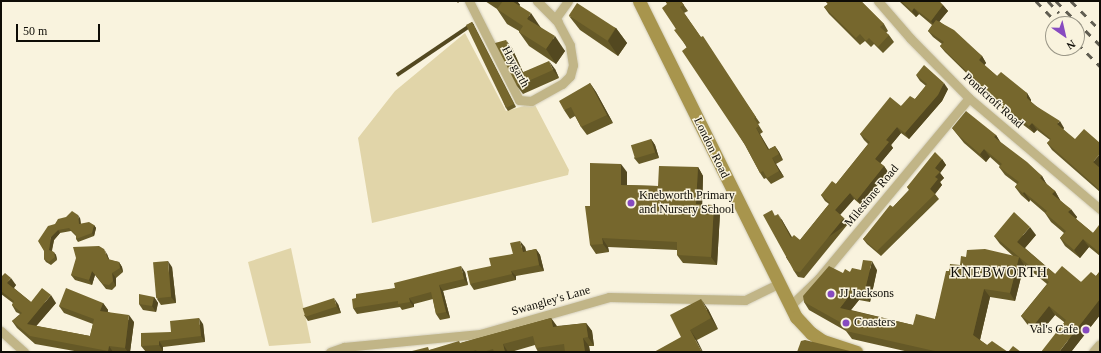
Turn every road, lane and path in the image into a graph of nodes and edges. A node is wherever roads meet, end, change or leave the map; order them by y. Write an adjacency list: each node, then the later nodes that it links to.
1 (469, 1): 6 (street, Haygarth)
2 (537, 1): 6 (street, Haygarth)
3 (568, 1): 6 (street)
4 (639, 1): 9 (main road, London Road)
5 (878, 1): 7 (street, Pondcroft Road)
6 (555, 19)
7 (970, 98): 8 (street, Pondcroft Road); 10 (street, Milestone Road)
8 (1100, 209)
9 (778, 284): 10 (main road, London Road); 14 (street, Swangley's Lane)
10 (790, 306): 15 (main road, London Road)
11 (1, 330): 13 (street)
12 (1100, 345): 16 (street)
13 (24, 352)
14 (330, 352)
15 (856, 352)
16 (1094, 352)

